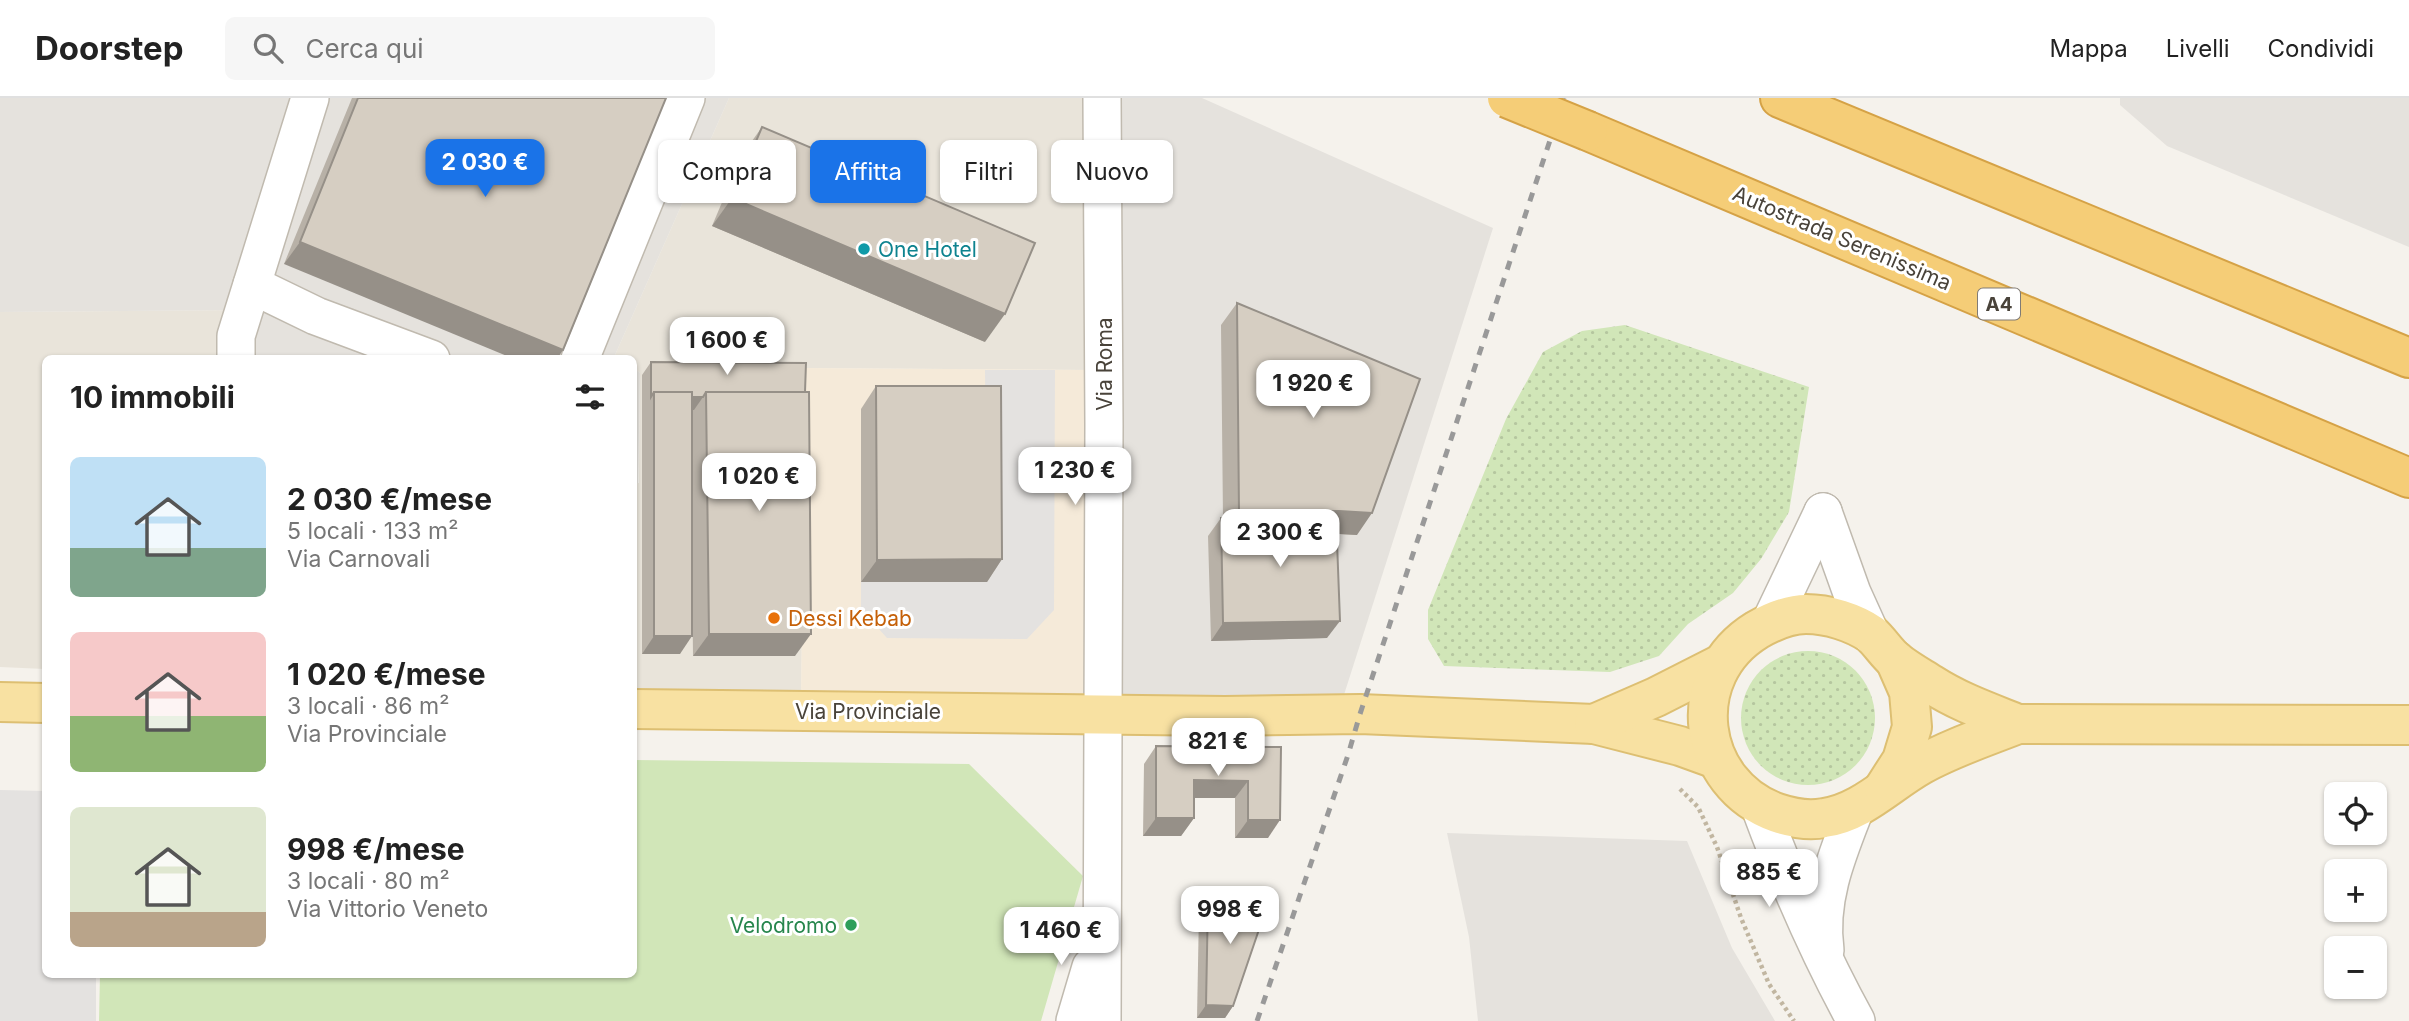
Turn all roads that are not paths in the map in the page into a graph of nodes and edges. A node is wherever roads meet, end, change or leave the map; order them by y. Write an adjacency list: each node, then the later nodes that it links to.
1 (310, 98): 6 (street)
2 (686, 98): 9 (street)
3 (1102, 98): 18 (street, Via Roma)
4 (1507, 98): 11 (highway, Autostrada Serenissima / A4, bridge)
5 (1780, 98): 10 (highway)
6 (252, 285): 7 (street); 8 (street)
7 (236, 348)
8 (420, 355)
9 (582, 355)
10 (2409, 358)
11 (2409, 478)
12 (1771, 621): 13 (main road); 13 (street); 14 (main road)
13 (1883, 647): 20 (main road); 23 (main road)
14 (1721, 664): 19 (main road); 22 (main road)
15 (0, 702): 16 (main road)
16 (42, 703)
17 (637, 709): 18 (main road, Via Provinciale)
18 (1103, 714): 19 (main road, Via Provinciale); 25 (street, Via Roma)
19 (1594, 724): 22 (main road)
20 (2018, 724): 21 (main road); 23 (main road)
21 (2409, 725)
22 (1716, 759): 24 (main road)
23 (1869, 799): 24 (main road); 26 (street)
24 (1760, 807): 26 (street)
25 (1102, 929): 27 (street); 28 (street, Via Roma)
26 (1837, 988): 29 (street)
27 (1075, 1021)
28 (1102, 1021)
29 (1856, 1021)

